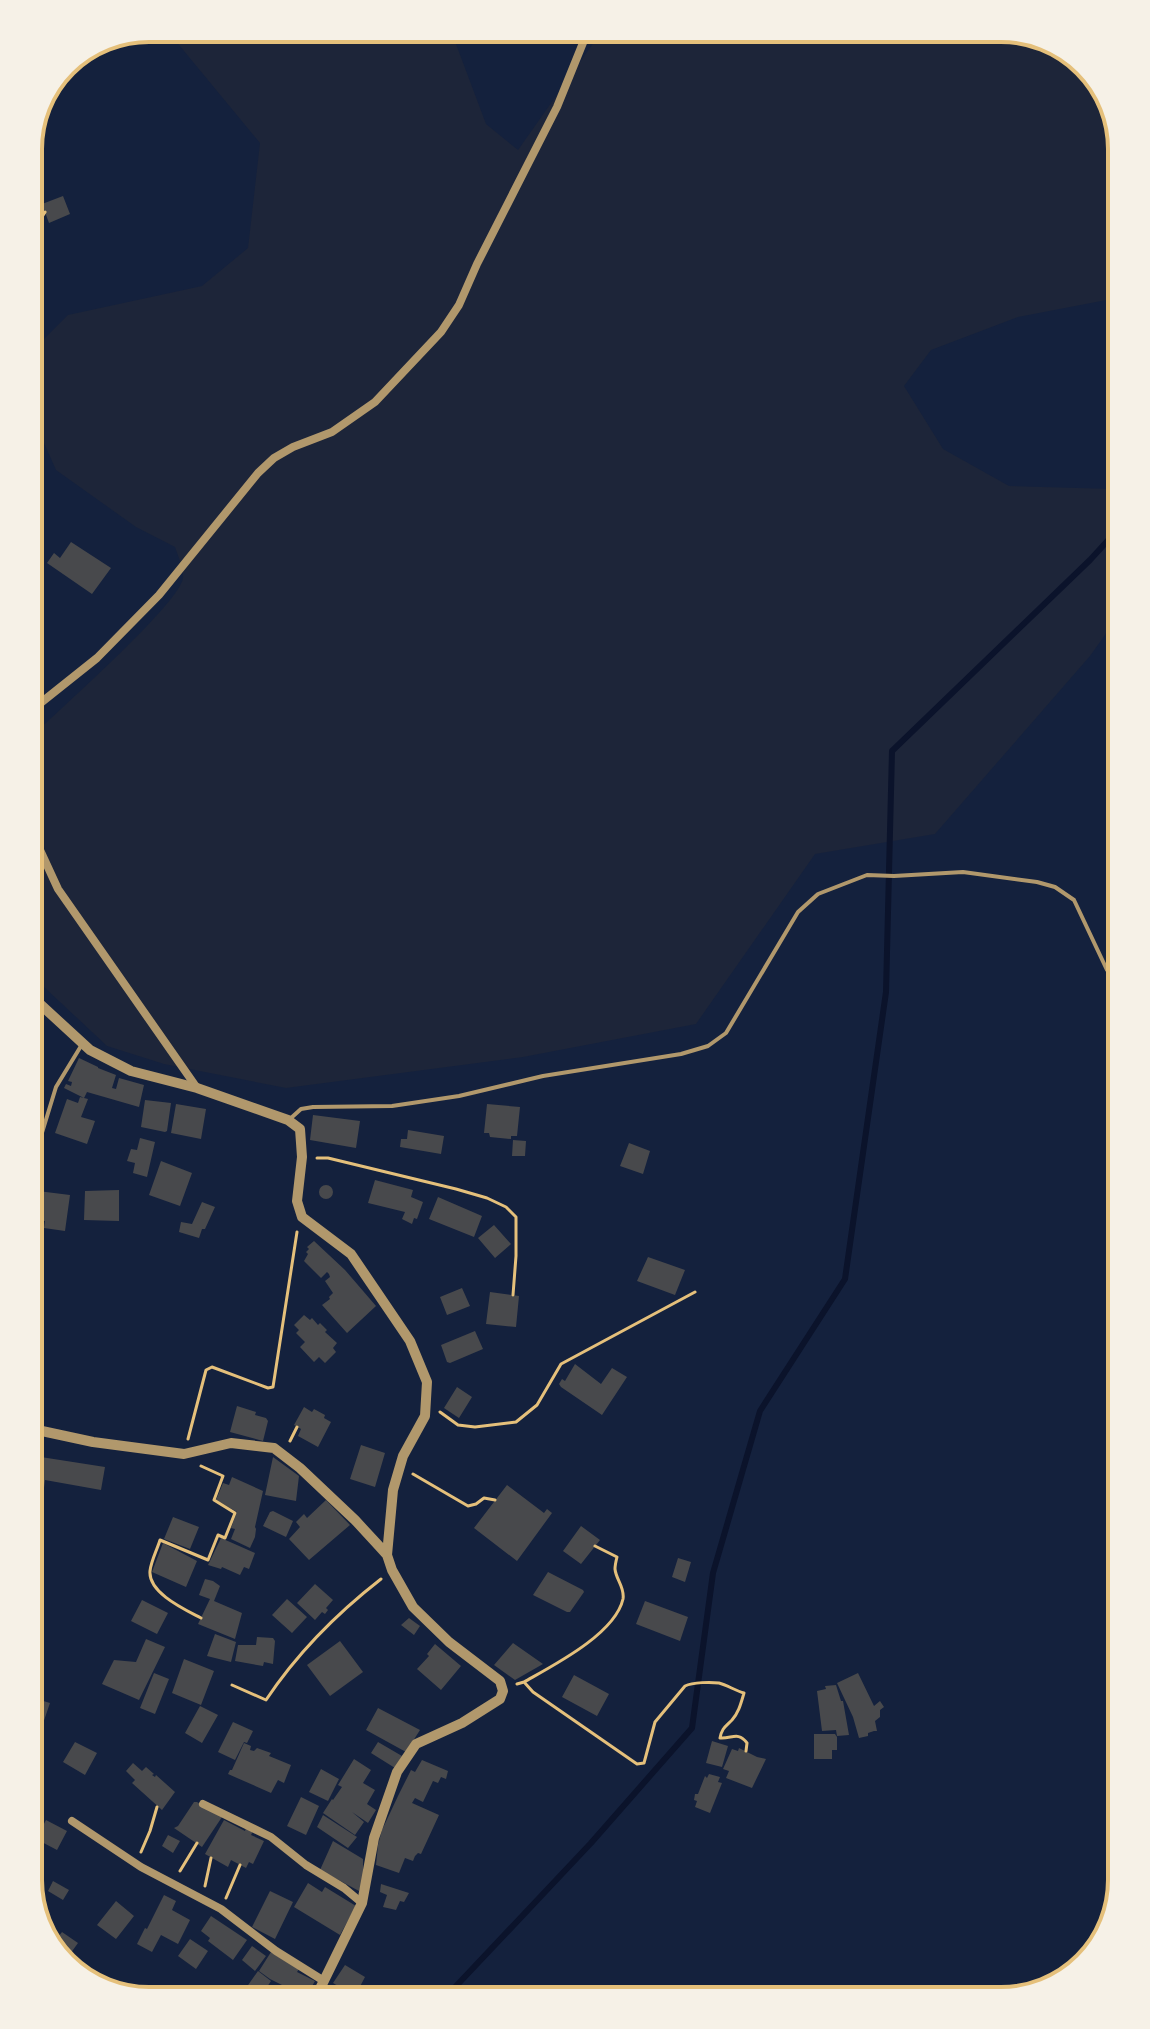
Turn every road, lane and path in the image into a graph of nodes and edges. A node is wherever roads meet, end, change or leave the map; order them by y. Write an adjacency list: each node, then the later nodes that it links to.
1 (583, 42): 4 (street)
2 (45, 212): 3 (path)
3 (42, 218)
4 (42, 702)
5 (42, 854): 9 (street)
6 (1108, 971): 10 (lane)
7 (42, 1006): 8 (street)
8 (82, 1044): 9 (street); 11 (lane)
9 (197, 1088): 10 (street)
10 (288, 1120): 12 (street)
11 (42, 1133)
12 (302, 1157): 13 (street); 15 (path)
13 (302, 1217): 16 (street); 18 (path)
14 (695, 1292): 16 (path)
15 (513, 1295)
16 (426, 1402): 19 (street)
17 (42, 1431): 18 (street)
18 (184, 1454): 22 (street); 24 (path)
19 (400, 1465): 20 (path); 22 (street)
20 (495, 1500)
21 (595, 1546): 25 (path)
22 (387, 1555): 23 (street)
23 (392, 1570): 26 (path); 27 (street)
24 (201, 1618)
25 (524, 1682): 27 (path); 28 (path)
26 (232, 1685)
27 (502, 1687): 38 (street)
28 (746, 1751)
29 (203, 1804): 38 (street)
30 (157, 1807): 34 (path)
31 (72, 1821): 34 (street)
32 (197, 1843): 36 (path)
33 (211, 1858): 37 (path)
34 (135, 1863): 36 (street)
35 (240, 1865): 39 (path)
36 (172, 1883): 37 (street)
37 (202, 1898): 39 (street)
38 (362, 1903): 40 (street)
39 (221, 1909): 40 (street)
40 (324, 1981): 41 (street)
41 (321, 1987)

